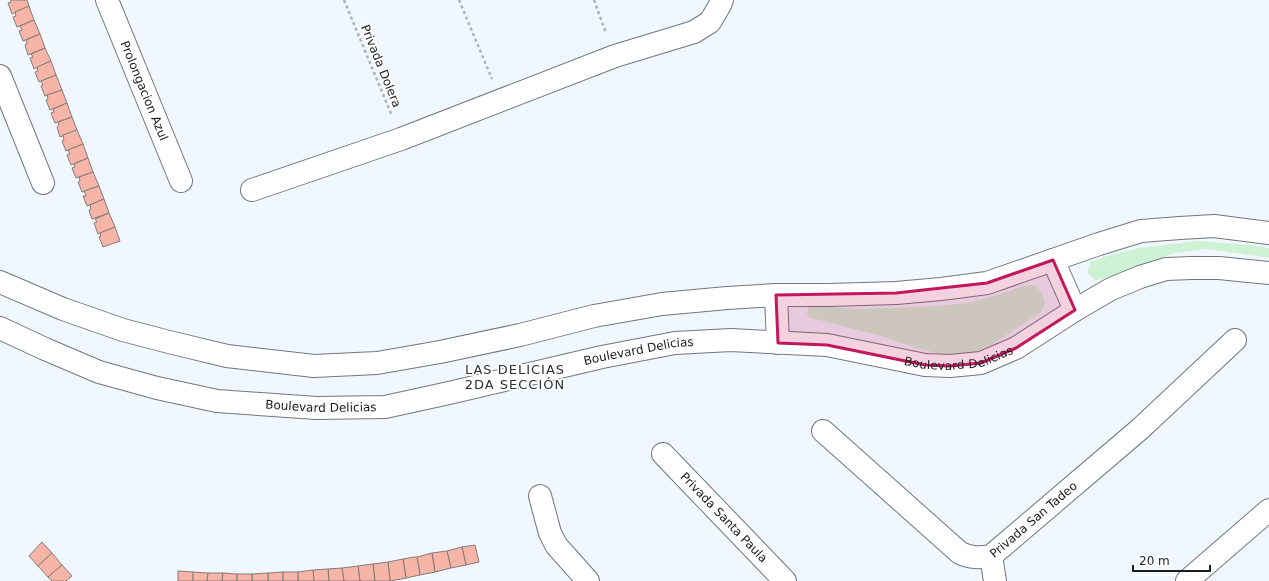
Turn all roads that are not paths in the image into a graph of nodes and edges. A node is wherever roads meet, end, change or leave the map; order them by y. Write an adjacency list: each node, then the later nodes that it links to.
1 (107, 0): 4 (main road, Prolongacion Azul)
2 (721, 2): 6 (main road)
3 (0, 76): 5 (main road)
4 (181, 181)
5 (43, 183)
6 (252, 190)
7 (1269, 233): 8 (main road)
8 (1053, 260): 11 (main road); 12 (main road)
9 (1269, 273): 12 (main road, Boulevard Delicias)
10 (0, 282): 11 (main road)
11 (776, 296): 15 (main road)
12 (1075, 310): 15 (main road, Boulevard Delicias)
13 (0, 328): 15 (main road, Boulevard Delicias)
14 (1236, 340): 20 (main road, Privada San Tadeo)
15 (778, 343)
16 (823, 431): 20 (main road, Privada San Tadeo)
17 (663, 454): 22 (main road, Privada Santa Paula)
18 (540, 496): 21 (main road)
19 (1269, 510): 24 (main road)
20 (991, 556): 23 (main road)
21 (588, 581)
22 (786, 581)
23 (995, 581)
24 (1187, 581)

